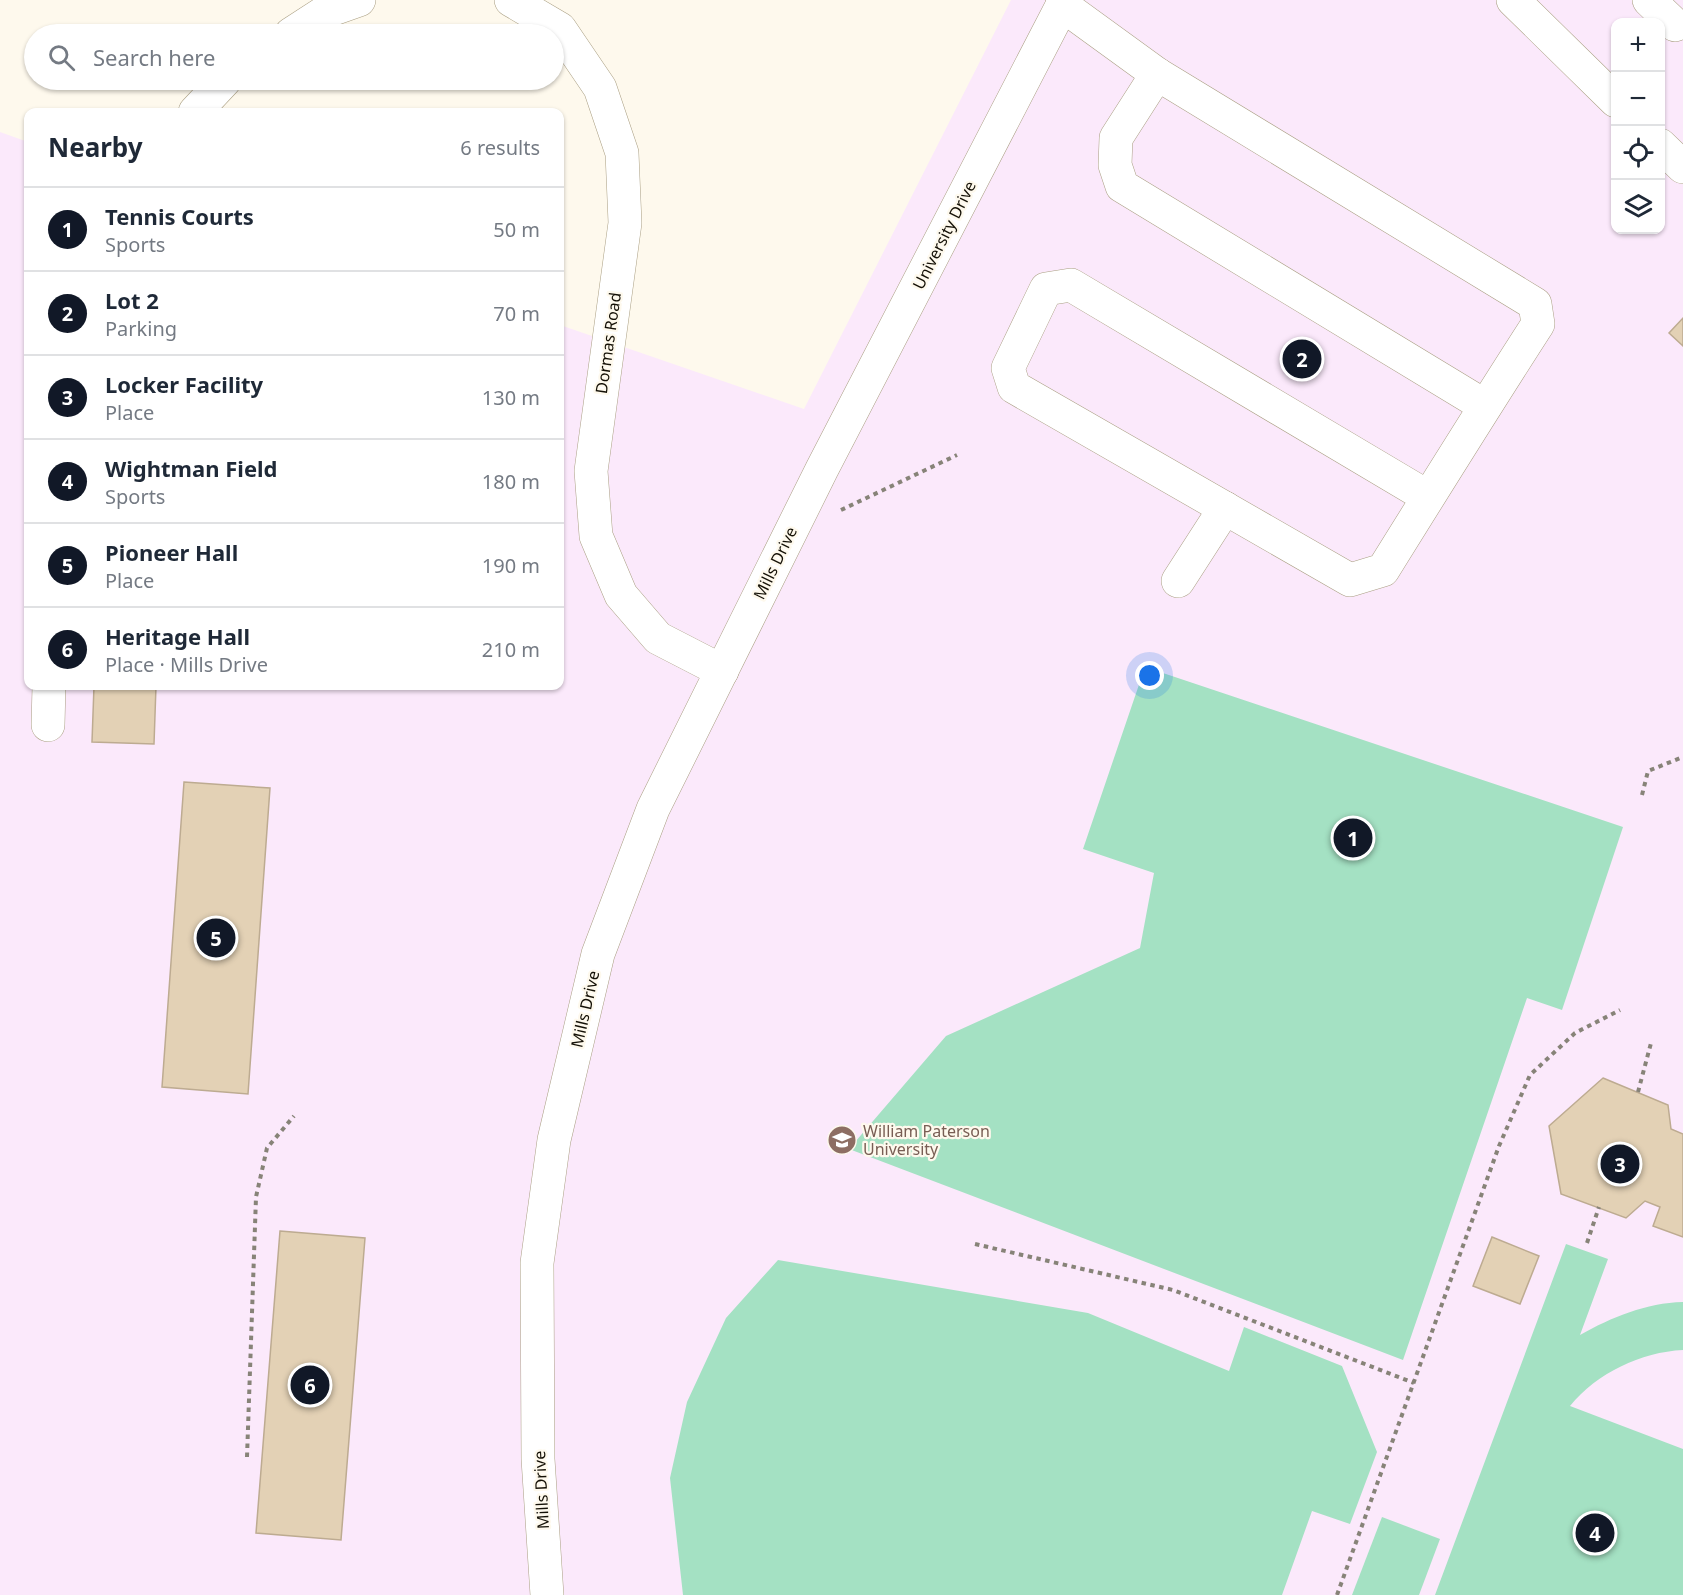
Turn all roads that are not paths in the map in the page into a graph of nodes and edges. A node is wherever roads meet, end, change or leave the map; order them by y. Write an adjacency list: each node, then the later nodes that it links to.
1 (359, 0): 6 (street)
2 (511, 0): 7 (street, Dormas Road)
3 (1513, 0): 12 (street)
4 (1648, 0): 8 (street)
5 (1064, 3): 10 (street); 17 (street, University Drive)
6 (306, 24)
7 (552, 24)
8 (1675, 25)
9 (564, 35): 21 (street, Dormas Road)
10 (1157, 74): 16 (street); 16 (street)
11 (216, 90): 13 (street)
12 (1611, 96)
13 (199, 108)
14 (1665, 150): 15 (street)
15 (1683, 167)
16 (1485, 406): 18 (street)
17 (822, 469): 21 (street, Mills Drive)
18 (1428, 497): 19 (street); 19 (street)
19 (1226, 508): 20 (street)
20 (1178, 581)
21 (722, 671): 24 (street, Mills Drive)
22 (49, 690): 23 (street)
23 (48, 725)
24 (547, 1595)

